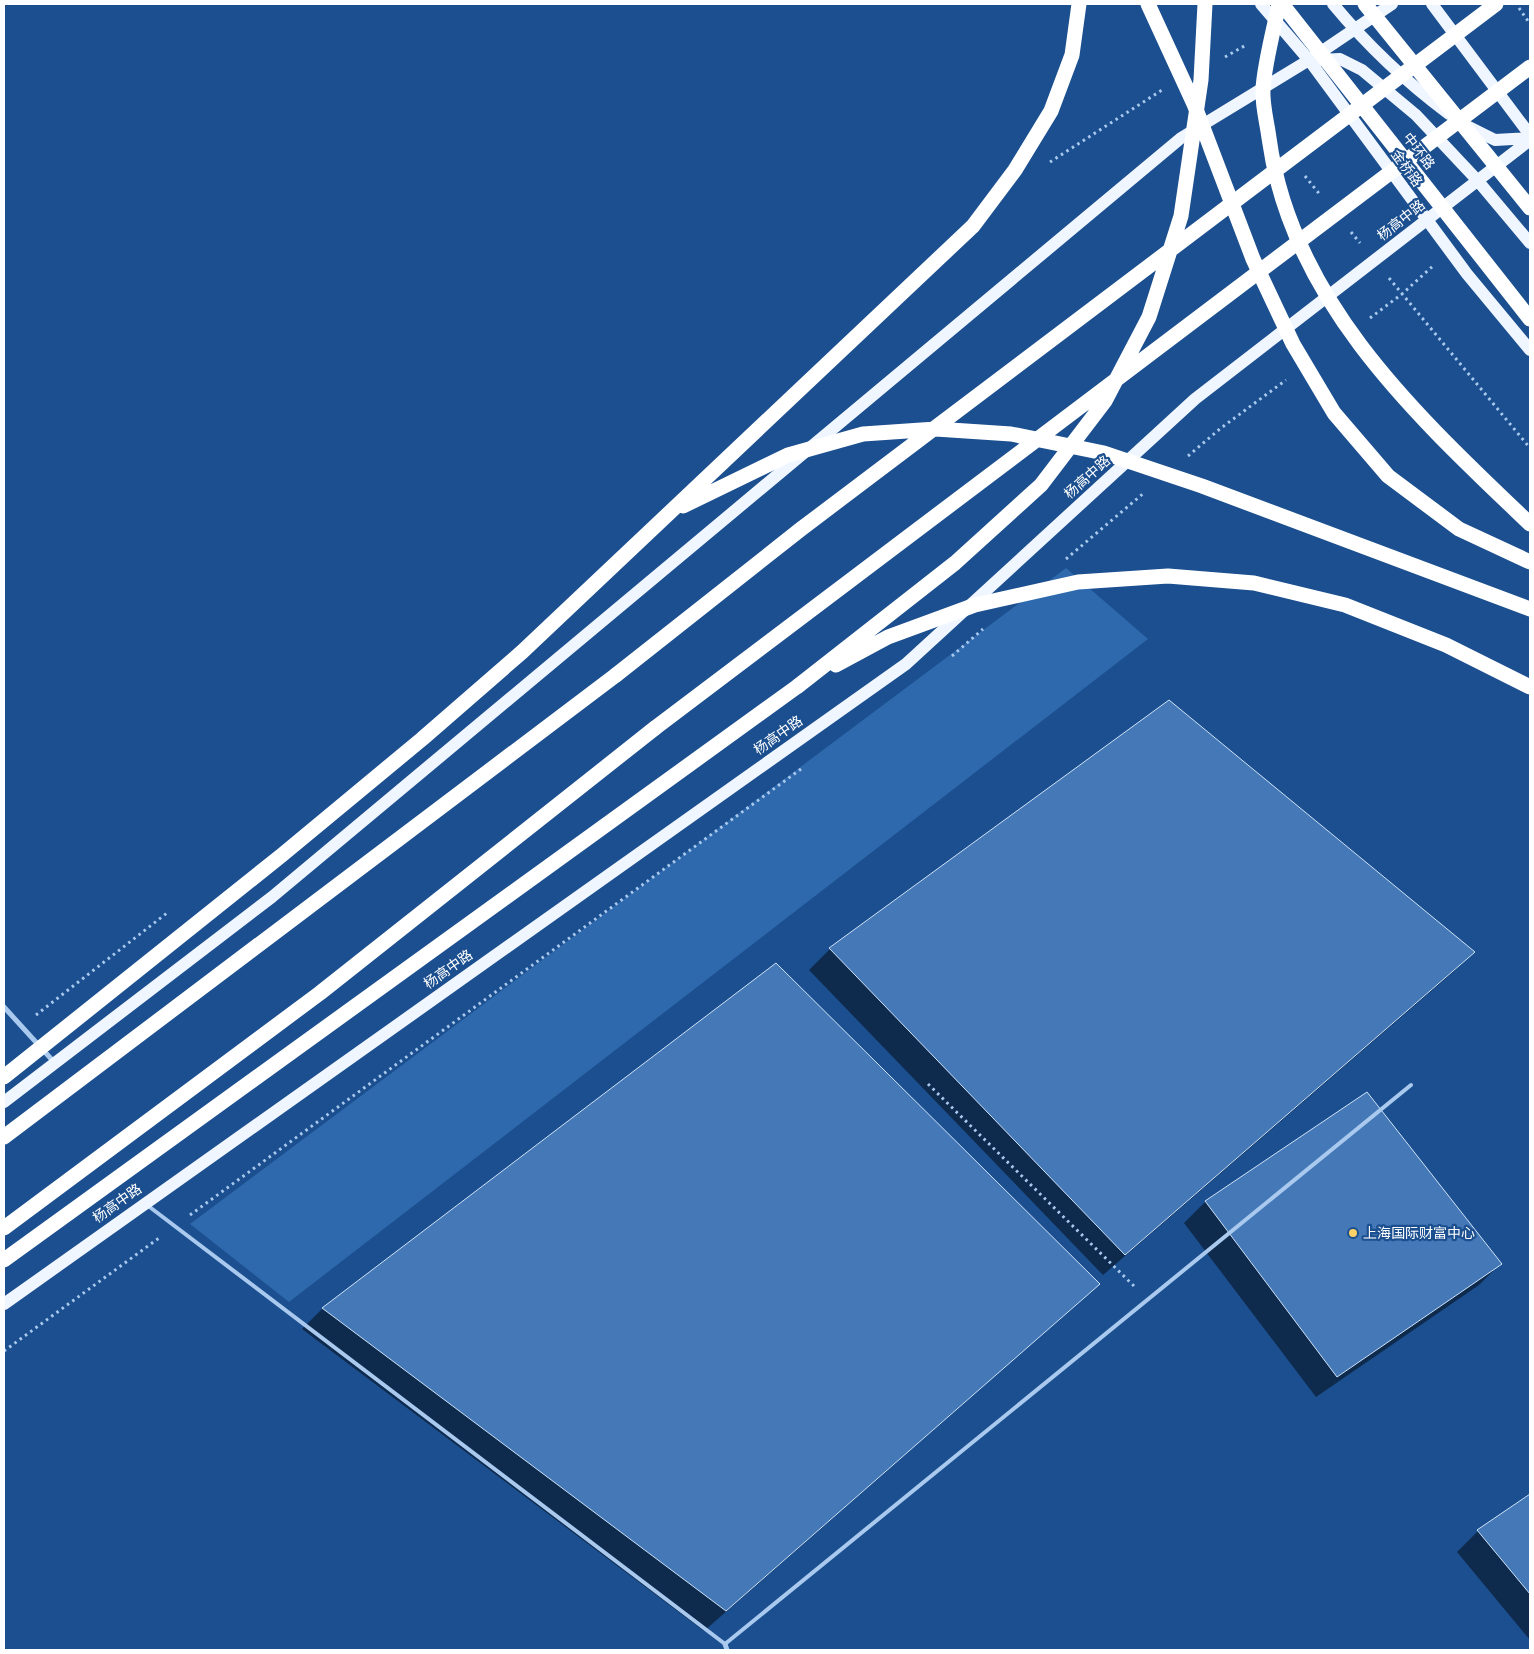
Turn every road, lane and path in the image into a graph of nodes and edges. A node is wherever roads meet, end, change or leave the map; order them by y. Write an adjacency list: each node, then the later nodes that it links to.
1 (1079, 4): 23 (highway, bridge)
2 (1148, 4): 25 (highway, bridge)
3 (1204, 4): 27 (highway, bridge)
4 (1261, 4): 14 (main road, 金桥路)
5 (1280, 4): 21 (highway, 中环路, bridge); 24 (highway, bridge)
6 (1333, 4): 13 (main road)
7 (1366, 4): 18 (highway, bridge)
8 (1392, 4): 13 (main road)
9 (1432, 4): 16 (main road)
10 (1496, 4): 35 (highway, bridge)
11 (1515, 4): 12 (path)
12 (1530, 24)
13 (1355, 29): 14 (main road); 16 (main road)
14 (1309, 60): 17 (main road); 19 (main road, 金桥路); 30 (main road)
15 (1530, 67): 37 (highway, bridge)
16 (1530, 138): 17 (main road, 杨高中路)
17 (1478, 181): 19 (main road, 杨高中路); 20 (main road)
18 (1530, 208)
19 (1427, 220): 22 (main road, 金桥路); 36 (main road, 杨高中路)
20 (1530, 243)
21 (1530, 319)
22 (1530, 350)
23 (670, 512): 26 (highway, bridge); 31 (highway, bridge)
24 (1530, 524)
25 (1530, 562)
26 (1530, 608)
27 (798, 686): 28 (highway, bridge); 38 (highway)
28 (1530, 687)
29 (4, 1007): 30 (street)
30 (55, 1063): 34 (main road)
31 (4, 1077)
32 (928, 1084): 39 (path)
33 (1411, 1085): 39 (lane)
34 (4, 1102)
35 (4, 1137)
36 (145, 1204): 40 (main road, 杨高中路); 41 (lane)
37 (4, 1228)
38 (4, 1260)
39 (1148, 1300): 41 (lane)
40 (4, 1304)
41 (725, 1644): 42 (street)
42 (728, 1650)

